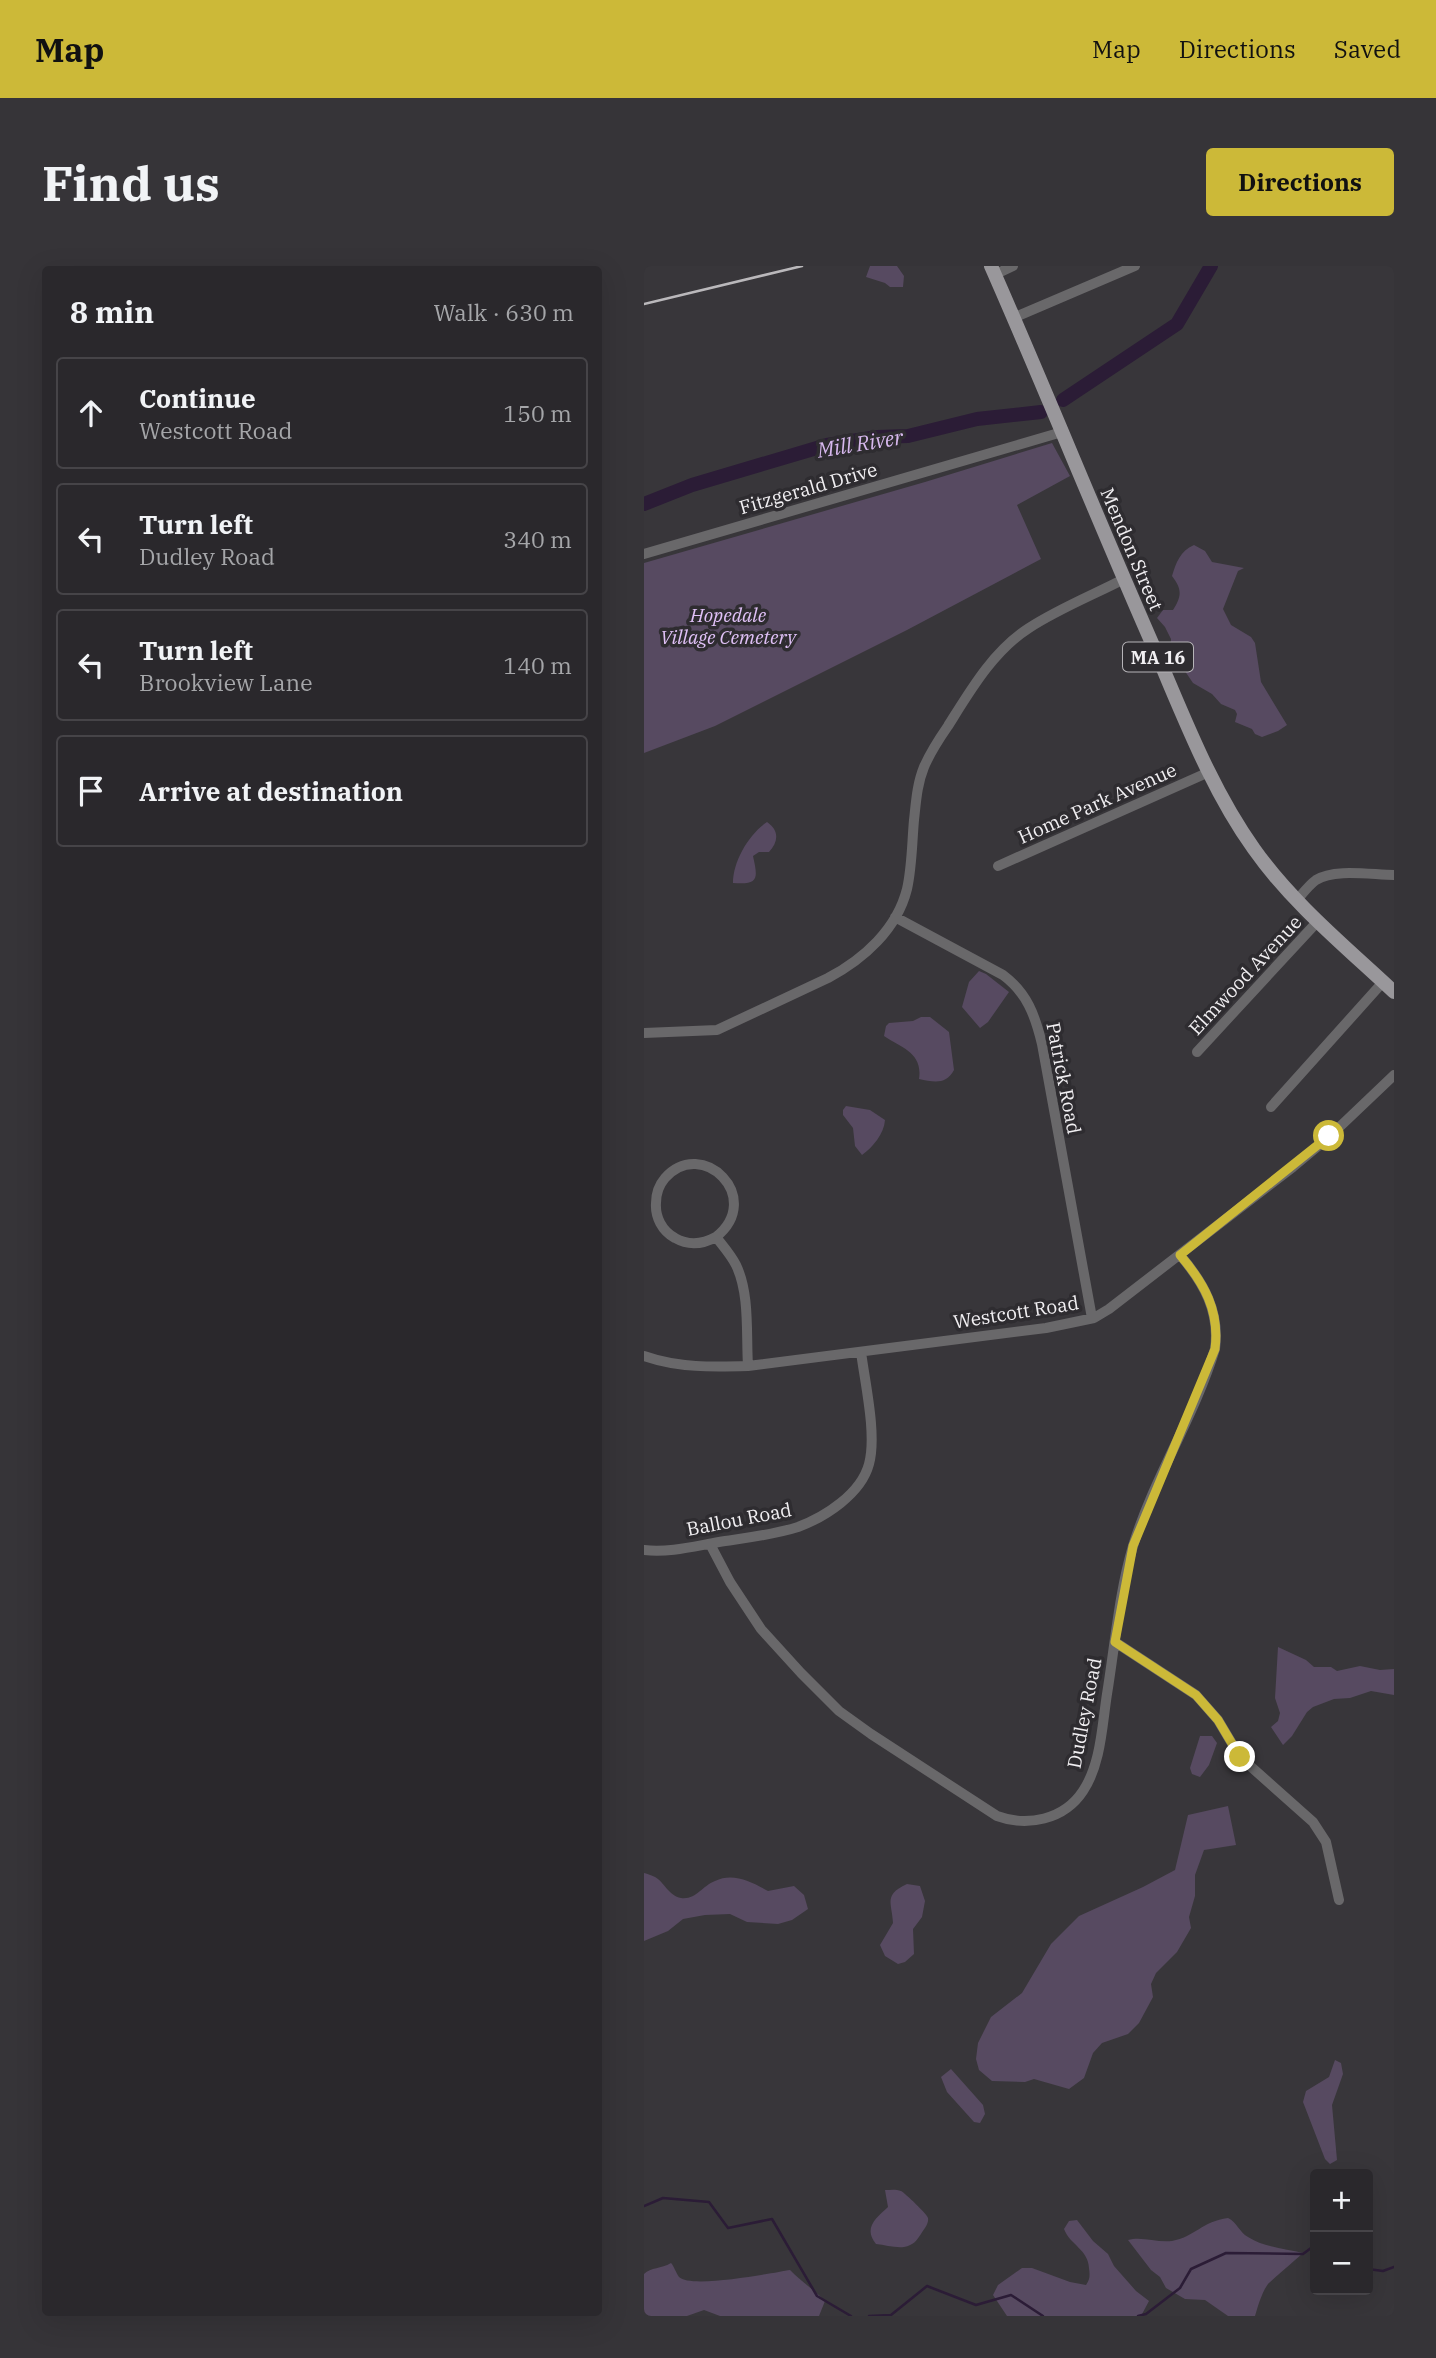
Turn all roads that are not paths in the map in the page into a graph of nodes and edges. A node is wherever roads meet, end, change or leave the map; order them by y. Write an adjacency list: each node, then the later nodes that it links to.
1 (1013, 266): 3 (street)
2 (1135, 266): 4 (street)
3 (992, 270): 4 (main road, Mendon Street / MA 16)
4 (1013, 318): 5 (main road, Mendon Street / MA 16)
5 (1062, 432): 6 (street, Fitzgerald Drive); 7 (main road, Mendon Street / MA 16)
6 (644, 554)
7 (1124, 579): 8 (main road, Mendon Street / MA 16); 12 (street)
8 (1209, 772): 9 (street, Home Park Avenue); 11 (main road, Mendon Street / MA 16)
9 (998, 866)
10 (1394, 875): 11 (street)
11 (1297, 900): 13 (main road, Mendon Street / MA 16)
12 (895, 917): 15 (street); 21 (street, Patrick Road)
13 (1318, 921): 14 (main road, Mendon Street / MA 16); 16 (street, Elmwood Avenue)
14 (1389, 987): 18 (street)
15 (644, 1033)
16 (1197, 1052)
17 (1394, 1075): 20 (street, Westcott Road)
18 (1271, 1107)
19 (716, 1237): 19 (street); 24 (street)
20 (1180, 1255): 21 (street, Westcott Road); 27 (street, Dudley Road)
21 (1093, 1318): 22 (street, Westcott Road)
22 (861, 1352): 24 (street, Westcott Road); 25 (street, Ballou Road)
23 (644, 1356): 24 (street, Westcott Road)
24 (748, 1366)
25 (710, 1544): 26 (street, Ballou Road); 27 (street, Dudley Road)
26 (644, 1550)
27 (1115, 1642): 28 (street)
28 (1339, 1900)

